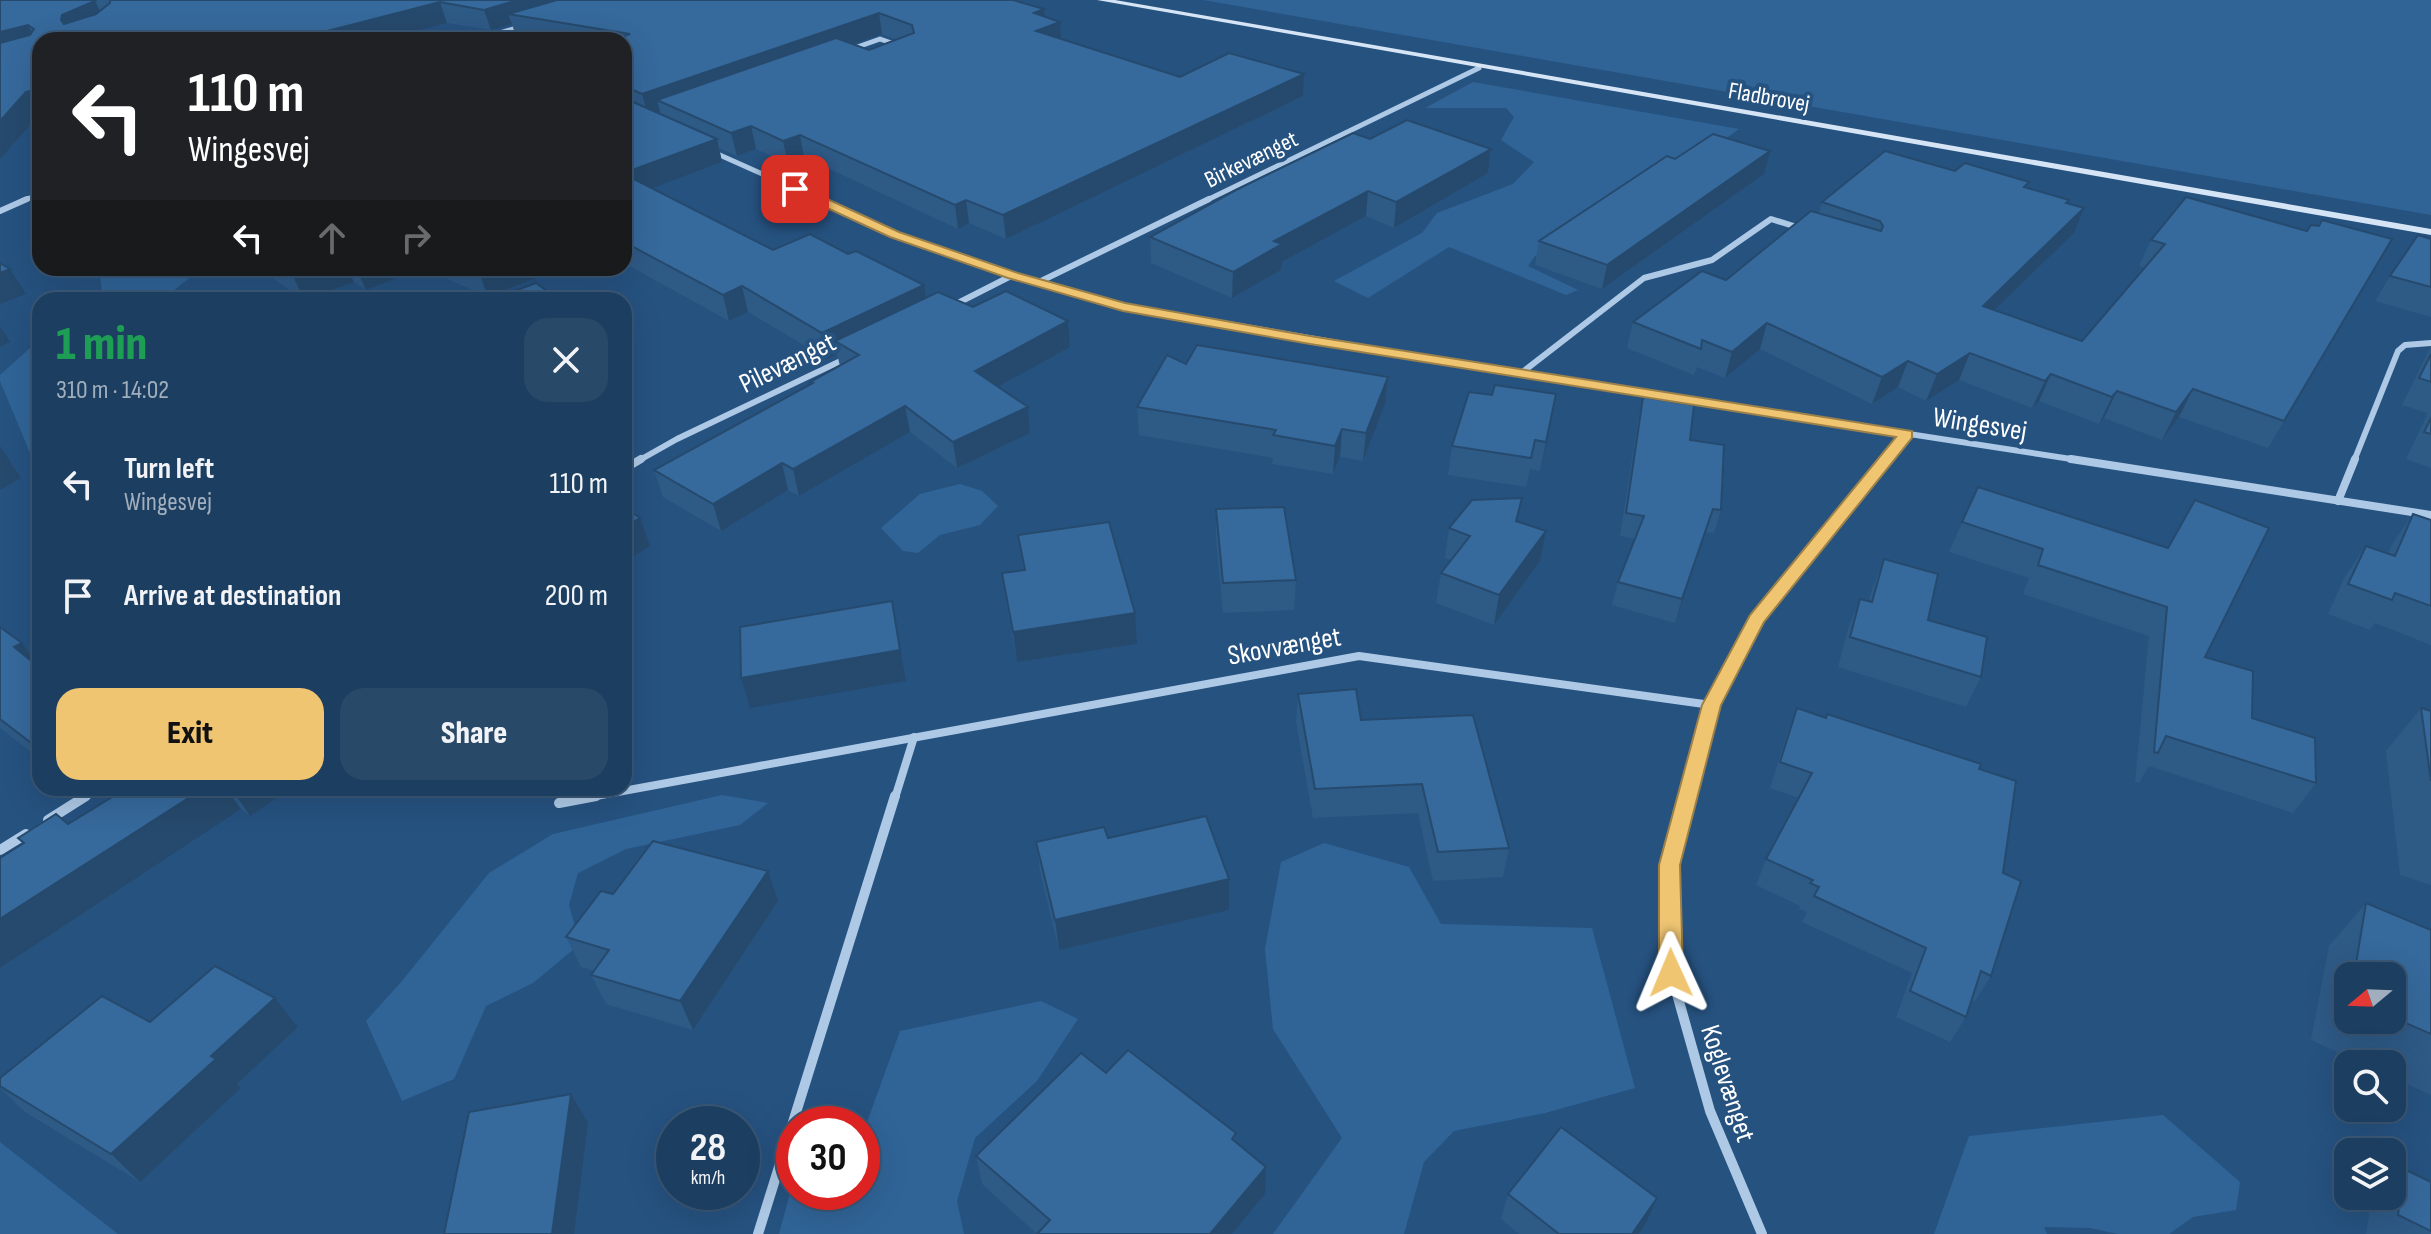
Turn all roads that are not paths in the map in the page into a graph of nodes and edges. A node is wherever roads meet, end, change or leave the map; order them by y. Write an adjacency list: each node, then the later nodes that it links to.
1 (1101, 0): 6 (main road, Fladbrovej)
2 (525, 26): 3 (street)
3 (504, 32)
4 (901, 47): 5 (street)
5 (851, 57)
6 (1479, 68): 10 (main road, Fladbrovej); 13 (street, Birkevænget)
7 (706, 149): 12 (street, Wingesvej)
8 (32, 197): 9 (street)
9 (0, 211)
10 (2431, 232)
11 (1813, 233): 17 (street)
12 (1013, 275): 13 (street, Wingesvej); 14 (street)
13 (1039, 283): 17 (street, Wingesvej)
14 (943, 310)
15 (2431, 343): 20 (street)
16 (859, 352): 19 (street, Pilevænget)
17 (1520, 374): 18 (street, Wingesvej)
18 (1906, 434): 20 (street, Wingesvej); 22 (street, Koglevænget)
19 (632, 464)
20 (2338, 501): 21 (street, Wingesvej)
21 (2431, 515)
22 (1711, 705): 23 (street, Skovvænget); 30 (street, Koglevænget)
23 (914, 737): 24 (street, Skovvænget); 29 (street)
24 (632, 789)
25 (86, 796): 28 (street)
26 (597, 796): 27 (street, Skovvænget)
27 (559, 803)
28 (0, 850)
29 (758, 1234)
30 (1762, 1234)

